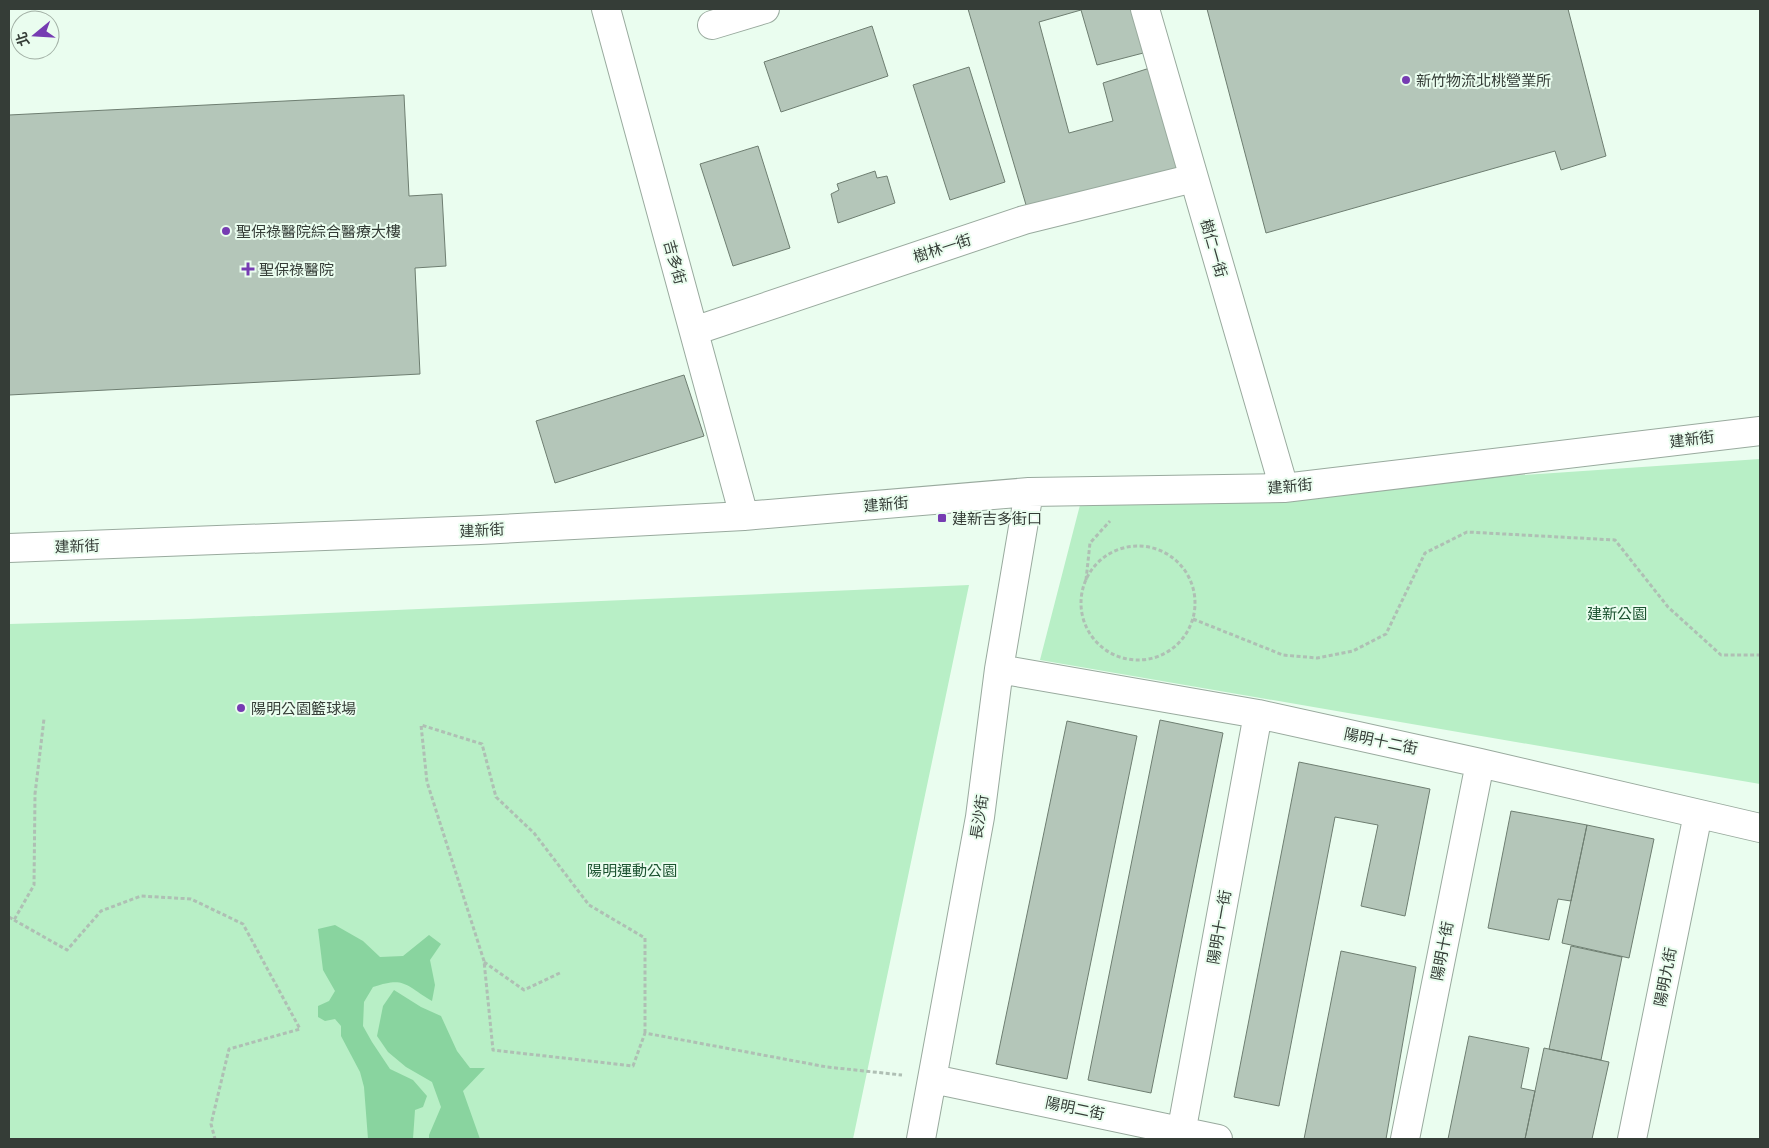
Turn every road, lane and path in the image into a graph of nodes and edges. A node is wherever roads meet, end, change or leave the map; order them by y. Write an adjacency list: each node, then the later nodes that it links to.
1 (606, 9): 6 (street, 吉多街)
2 (766, 9): 4 (street)
3 (1145, 9): 5 (street, 樹仁一街)
4 (712, 25)
5 (1194, 178): 6 (street, 樹林一街); 8 (street, 樹仁一街)
6 (694, 331): 10 (street, 吉多街)
7 (1760, 431): 8 (street, 建新街)
8 (1284, 488): 9 (street, 建新街)
9 (1029, 492): 10 (street, 建新街); 14 (street, 長沙街)
10 (744, 516): 11 (street, 建新街)
11 (9, 548)
12 (1193, 619): 12 (path); 13 (path)
13 (1760, 655)
14 (999, 669): 15 (street, 陽明十二街); 25 (street, 長沙街)
15 (1258, 714): 17 (street, 陽明十二街); 26 (street, 陽明十一街)
16 (44, 719): 21 (path)
17 (1480, 763): 18 (street, 陽明十二街); 30 (street, 陽明十街)
18 (1698, 814): 19 (street, 陽明十二街); 31 (street, 陽明九街)
19 (1760, 828)
20 (9, 917): 21 (path)
21 (14, 920): 27 (path)
22 (484, 961): 23 (path); 24 (path); 24 (path)
23 (562, 972)
24 (645, 1033): 25 (path)
25 (933, 1079): 26 (street, 陽明二街); 28 (street, 長沙街)
26 (1181, 1135): 29 (street, 陽明二街)
27 (214, 1139)
28 (921, 1139)
29 (1218, 1139)
30 (1405, 1139)
31 (1632, 1139)

